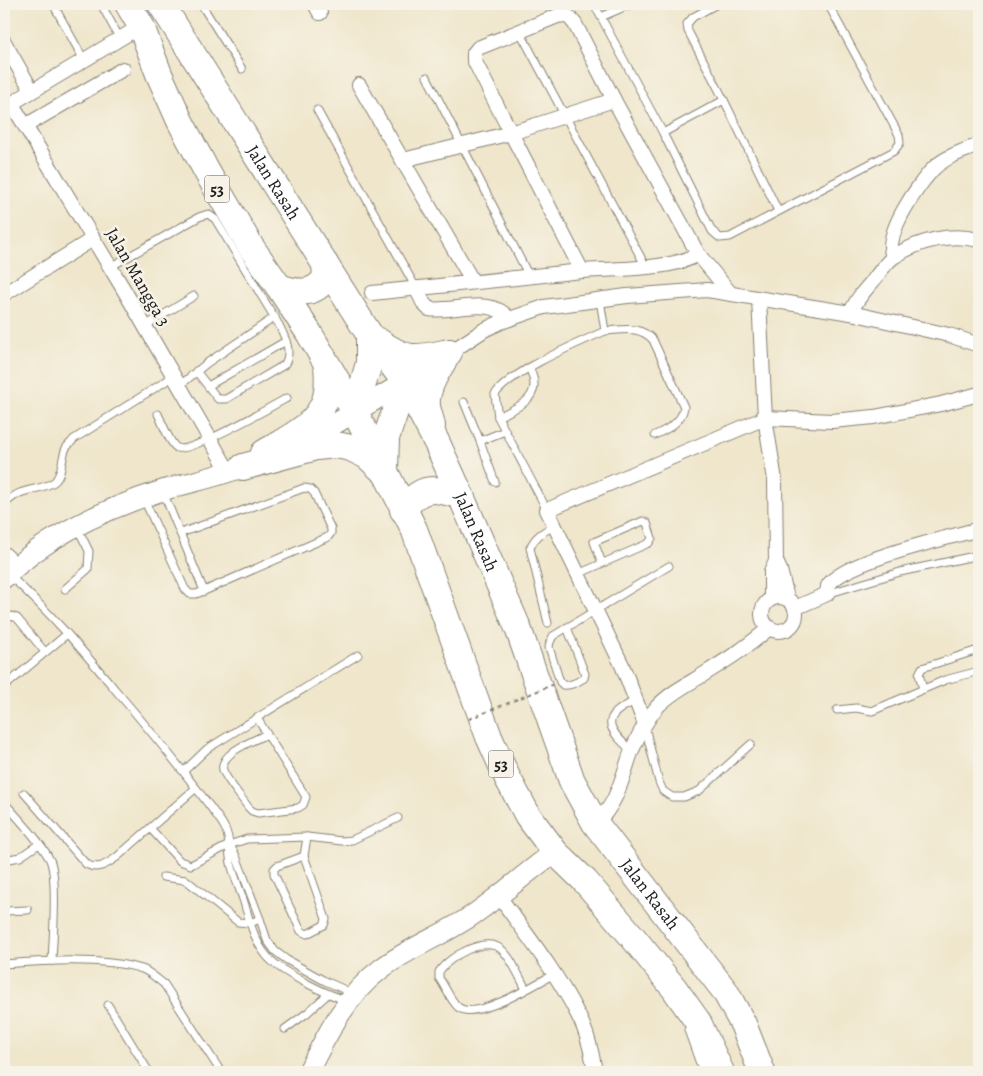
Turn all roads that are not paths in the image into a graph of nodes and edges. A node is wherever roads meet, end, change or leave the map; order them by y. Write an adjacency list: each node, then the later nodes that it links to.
1 (53, 4): 14 (lane)
2 (101, 4): 12 (lane)
3 (128, 4): 12 (highway, 53)
4 (161, 4): 36 (highway, Jalan Rasah)
5 (202, 4): 15 (lane)
6 (594, 4): 10 (lane)
7 (631, 4): 10 (lane)
8 (717, 4): 21 (lane)
9 (828, 4): 31 (lane)
10 (601, 17): 27 (lane)
11 (519, 30): 20 (street); 24 (lane); 26 (street)
12 (130, 32): 14 (street); 42 (highway, 53)
13 (4, 42): 19 (street)
14 (84, 60): 19 (street)
15 (242, 68)
16 (123, 70): 25 (street)
17 (427, 78): 28 (lane)
18 (359, 85): 30 (street)
19 (32, 91): 22 (street)
20 (614, 100): 24 (street); 34 (street)
21 (724, 100): 27 (lane); 31 (lane)
22 (8, 106): 25 (street, Jalan Mangga 3)
23 (317, 110): 43 (lane)
24 (565, 117): 26 (street); 38 (lane)
25 (25, 126): 32 (street, Jalan Mangga 3)
26 (511, 133): 28 (street); 39 (street)
27 (663, 133): 31 (lane)
28 (461, 146): 30 (street); 40 (lane)
29 (979, 146): 35 (street)
30 (403, 160): 41 (street)
31 (778, 211)
32 (93, 239): 37 (street, Jalan Mangga 3); 45 (street)
33 (979, 240): 35 (street)
34 (698, 254): 38 (street); 46 (street)
35 (893, 256): 50 (street)
36 (326, 264): 42 (highway); 55 (highway, Jalan Rasah)
37 (110, 267): 51 (lane); 53 (street, Jalan Mangga 3)
38 (646, 267): 39 (street)
39 (582, 271): 40 (street)
40 (529, 276): 41 (street)
41 (473, 282): 43 (street)
42 (279, 287): 59 (highway, 53)
43 (416, 288): 44 (street); 52 (street)
44 (372, 293)
45 (4, 294)
46 (731, 294): 48 (street); 49 (street)
47 (194, 296): 53 (lane)
48 (759, 299): 50 (street); 71 (street)
49 (600, 300): 52 (street); 54 (lane)
50 (851, 313): 57 (street)
51 (275, 317): 56 (lane); 61 (lane)
52 (509, 319): 58 (street)
53 (145, 326): 62 (street, Jalan Mangga 3)
54 (605, 331): 60 (lane); 73 (lane)
55 (369, 334): 58 (highway); 63 (highway, Jalan Rasah); 68 (highway)
56 (286, 341): 64 (lane); 64 (lane)
57 (979, 345)
58 (449, 352): 63 (street); 76 (highway)
59 (326, 364): 68 (highway, 53); 77 (highway)
60 (529, 368): 70 (lane); 70 (lane)
61 (196, 372): 62 (lane); 64 (lane)
62 (176, 380): 74 (street, Jalan Mangga 3); 83 (lane)
63 (405, 382): 68 (street); 76 (highway, Jalan Rasah); 78 (highway)
64 (208, 386)
65 (979, 394): 71 (street)
66 (286, 398): 74 (lane)
67 (464, 402): 75 (lane)
68 (355, 412): 77 (street); 78 (highway, 53)
69 (158, 414): 74 (lane)
70 (498, 417): 72 (lane)
71 (765, 418): 85 (street); 91 (street)
72 (505, 431): 75 (lane); 85 (lane)
73 (656, 435)
74 (210, 439): 77 (street, Jalan Mangga 3)
75 (480, 441): 79 (lane)
76 (437, 443): 81 (highway, Jalan Rasah)
77 (236, 470): 78 (highway); 80 (street)
78 (385, 474): 84 (highway, 53)
79 (495, 482)
80 (162, 491): 82 (street); 89 (lane)
81 (462, 496): 84 (highway); 125 (highway, Jalan Rasah)
82 (143, 497): 87 (street); 97 (lane)
83 (4, 505)
84 (403, 510): 130 (highway, 53)
85 (546, 510): 86 (street)
86 (554, 526): 95 (street); 103 (lane)
87 (76, 527): 94 (street); 96 (lane)
88 (979, 529): 98 (street)
89 (181, 533): 97 (lane); 97 (lane)
90 (979, 555): 98 (lane)
91 (776, 561): 99 (street); 100 (street)
92 (602, 563): 92 (lane); 95 (lane)
93 (669, 566): 101 (lane)
94 (8, 568): 106 (lane)
95 (578, 574): 101 (street)
96 (65, 590)
97 (204, 591)
98 (827, 594): 100 (street)
99 (770, 599): 100 (street); 105 (street)
100 (791, 603): 105 (street)
101 (595, 610): 104 (lane); 113 (street)
102 (4, 620): 107 (lane)
103 (548, 623)
104 (567, 627): 104 (lane)
105 (770, 628): 116 (street)
106 (67, 634): 107 (lane); 120 (lane)
107 (45, 652): 111 (lane)
108 (979, 653): 112 (lane)
109 (358, 655): 115 (lane)
110 (979, 671): 112 (lane)
111 (4, 687)
112 (923, 689): 114 (lane)
113 (636, 701): 116 (street); 119 (lane)
114 (837, 710)
115 (257, 718): 117 (lane); 120 (lane)
116 (645, 724): 118 (lane); 119 (street)
117 (267, 734): 117 (lane)
118 (751, 744)
119 (632, 751): 125 (street)
120 (184, 771): 121 (lane)
121 (196, 788): 126 (lane); 129 (lane)
122 (24, 793): 126 (lane)
123 (4, 802): 128 (lane)
124 (398, 818): 127 (lane)
125 (595, 823): 156 (highway, Jalan Rasah)
126 (150, 828): 129 (lane)
127 (307, 837): 129 (lane); 131 (lane)
128 (39, 844): 132 (lane); 139 (lane)
129 (229, 845): 137 (lane); 138 (lane)
130 (555, 852): 134 (street); 142 (highway, 53)
131 (304, 856): 131 (lane)
132 (4, 860)
133 (164, 877): 138 (lane)
134 (498, 895): 141 (street); 145 (street)
135 (28, 910): 136 (lane)
136 (4, 911)
137 (260, 918): 138 (lane); 145 (lane)
138 (250, 923): 144 (lane)
139 (52, 961): 140 (lane); 151 (lane)
140 (4, 964)
141 (554, 974): 143 (lane); 153 (street)
142 (674, 988): 147 (lane); 155 (highway, 53)
143 (526, 989): 143 (lane)
144 (328, 994): 145 (lane); 149 (lane)
145 (351, 998): 152 (street)
146 (108, 1005): 150 (lane)
147 (682, 1014)
148 (685, 1023): 154 (lane)
149 (285, 1029)
150 (149, 1072)
151 (221, 1072)
152 (308, 1072)
153 (595, 1072)
154 (703, 1072)
155 (720, 1072)
156 (762, 1072)

